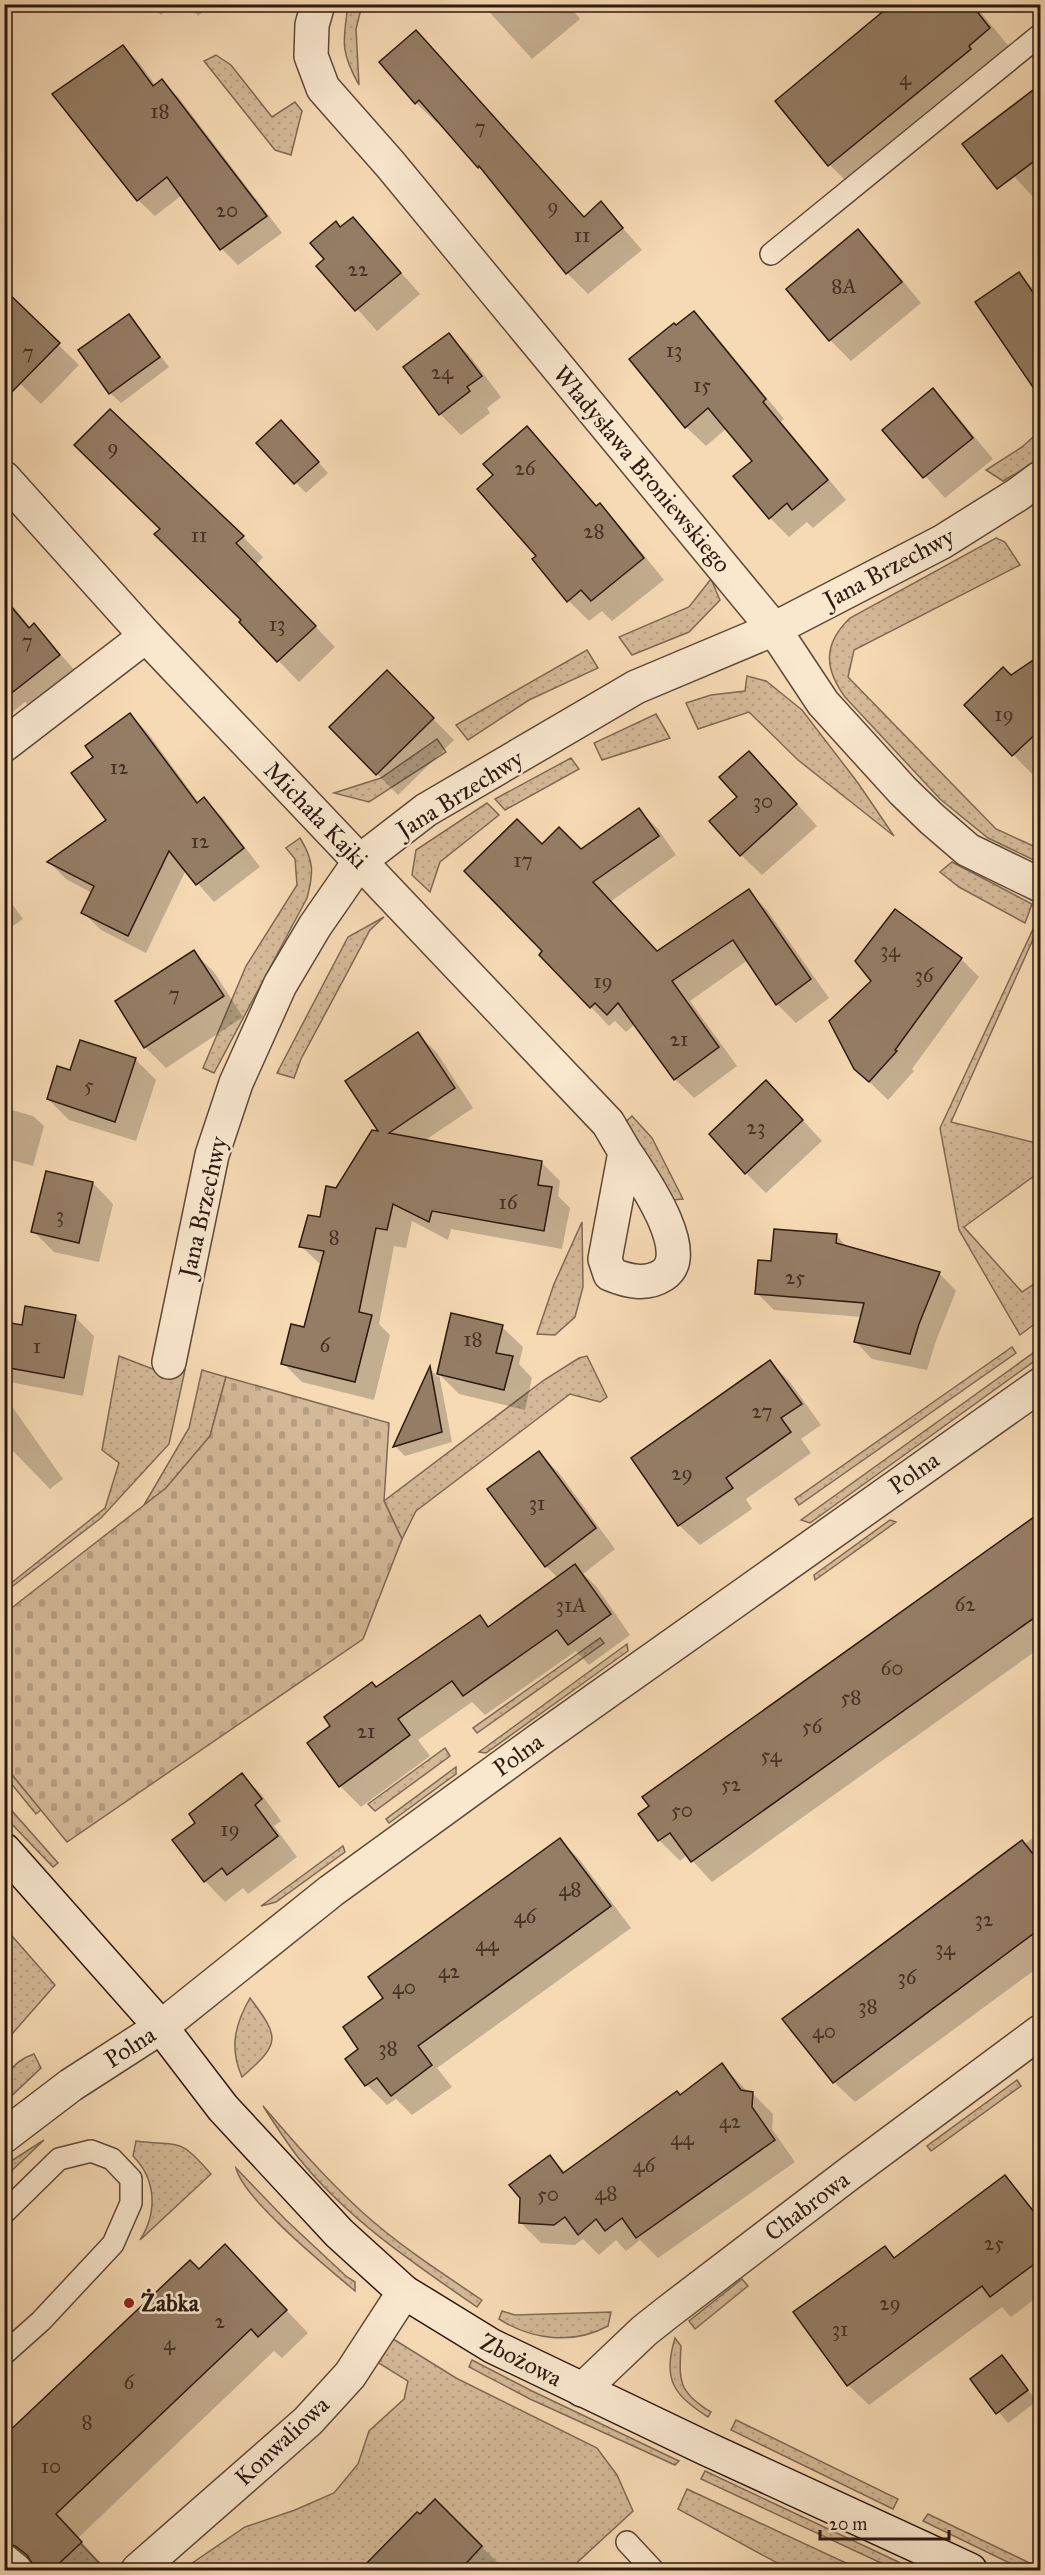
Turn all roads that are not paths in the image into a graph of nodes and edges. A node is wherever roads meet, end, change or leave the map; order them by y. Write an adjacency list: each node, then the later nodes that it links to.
1 (318, 4): 6 (street, Władysława Broniewskiego)
2 (1041, 35): 3 (lane)
3 (771, 254)
4 (4, 478): 7 (street, Michała Kajki)
5 (1041, 478): 6 (street, Jana Brzechwy)
6 (774, 629): 9 (street, Jana Brzechwy); 10 (street, Władysława Broniewskiego)
7 (146, 636): 8 (street); 9 (street, Michała Kajki)
8 (4, 745)
9 (360, 861): 11 (street, Michała Kajki); 12 (street, Jana Brzechwy)
10 (1041, 885)
11 (624, 1152)
12 (169, 1362)
13 (1041, 1385): 15 (street, Polna)
14 (4, 1850): 15 (street, Zbożowa)
15 (161, 2027): 17 (street, Polna); 19 (street, Zbożowa)
16 (1041, 2032): 21 (street, Chabrowa)
17 (4, 2136)
18 (4, 2212): 20 (lane)
19 (404, 2292): 21 (street, Zbożowa); 25 (street, Konwaliowa)
20 (4, 2354)
21 (582, 2390): 27 (street, Zbożowa)
22 (627, 2542): 26 (lane)
23 (4, 2561): 24 (street)
24 (15, 2571)
25 (138, 2571)
26 (653, 2571)
27 (970, 2571)

